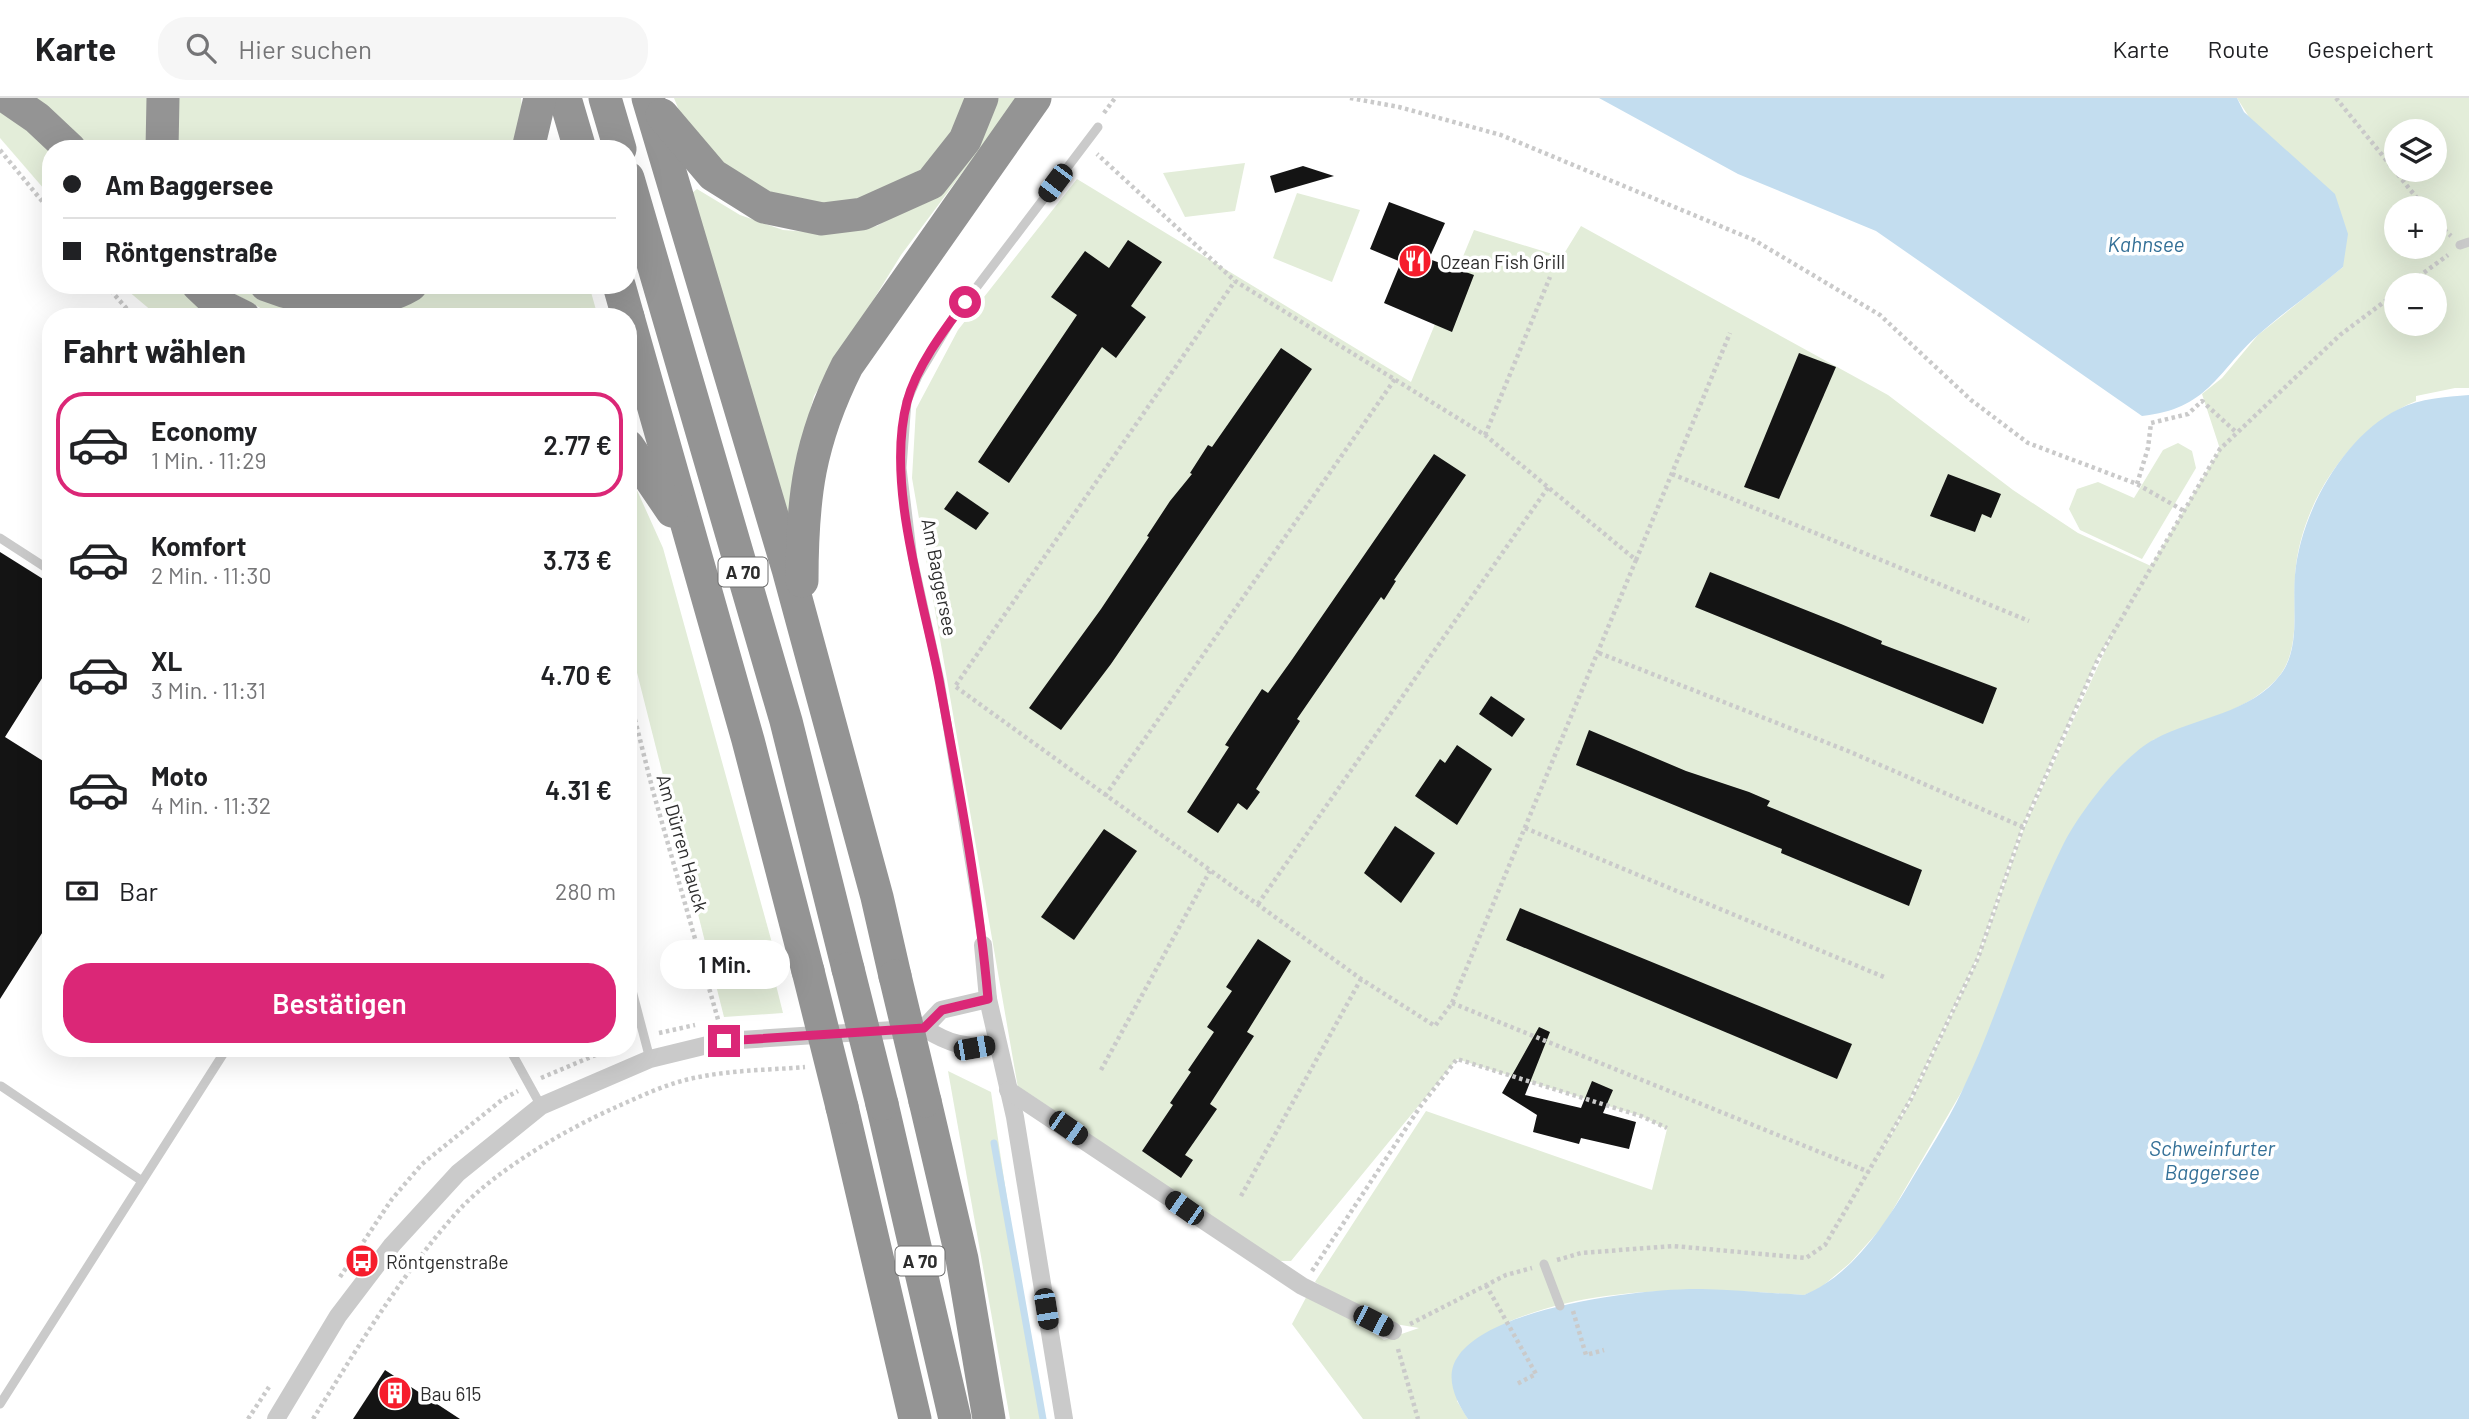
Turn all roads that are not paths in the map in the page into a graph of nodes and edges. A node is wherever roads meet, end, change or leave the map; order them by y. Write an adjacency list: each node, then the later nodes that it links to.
1 (8, 98): 10 (highway)
2 (163, 98): 11 (highway)
3 (540, 98): 12 (highway)
4 (565, 98): 13 (highway)
5 (605, 98): 14 (highway)
6 (648, 98): 7 (highway); 25 (highway)
7 (982, 98)
8 (1035, 98): 25 (highway)
9 (1098, 127): 26 (lane, Am Baggersee)
10 (60, 140)
11 (162, 140)
12 (530, 140)
13 (577, 140)
14 (617, 140)
15 (637, 209): 44 (highway, A 70, bridge)
16 (207, 294): 19 (highway)
17 (294, 294): 18 (highway)
18 (388, 294)
19 (226, 308)
20 (637, 348): 23 (highway, A 70)
21 (637, 458): 23 (highway)
22 (0, 538): 24 (lane)
23 (695, 547): 43 (highway, A 70, bridge)
24 (42, 565)
25 (802, 626): 45 (highway, bridge)
26 (983, 945): 27 (street, Am Baggersee)
27 (988, 999): 29 (street); 30 (street, Am Baggersee)
28 (637, 1012): 33 (lane)
29 (924, 1028): 30 (street); 33 (street)
30 (996, 1044): 35 (street, Am Baggersee)
31 (221, 1057): 37 (lane)
32 (514, 1057): 36 (lane)
33 (650, 1059): 36 (street)
34 (1, 1086): 37 (lane)
35 (1008, 1090): 40 (street); 46 (street, Am Baggersee)
36 (541, 1106): 42 (street)
37 (142, 1181): 41 (lane)
38 (1544, 1264): 39 (lane)
39 (1560, 1306)
40 (1393, 1331)
41 (0, 1404)
42 (276, 1419)
43 (915, 1419)
44 (955, 1419)
45 (989, 1419)
46 (1064, 1419)

